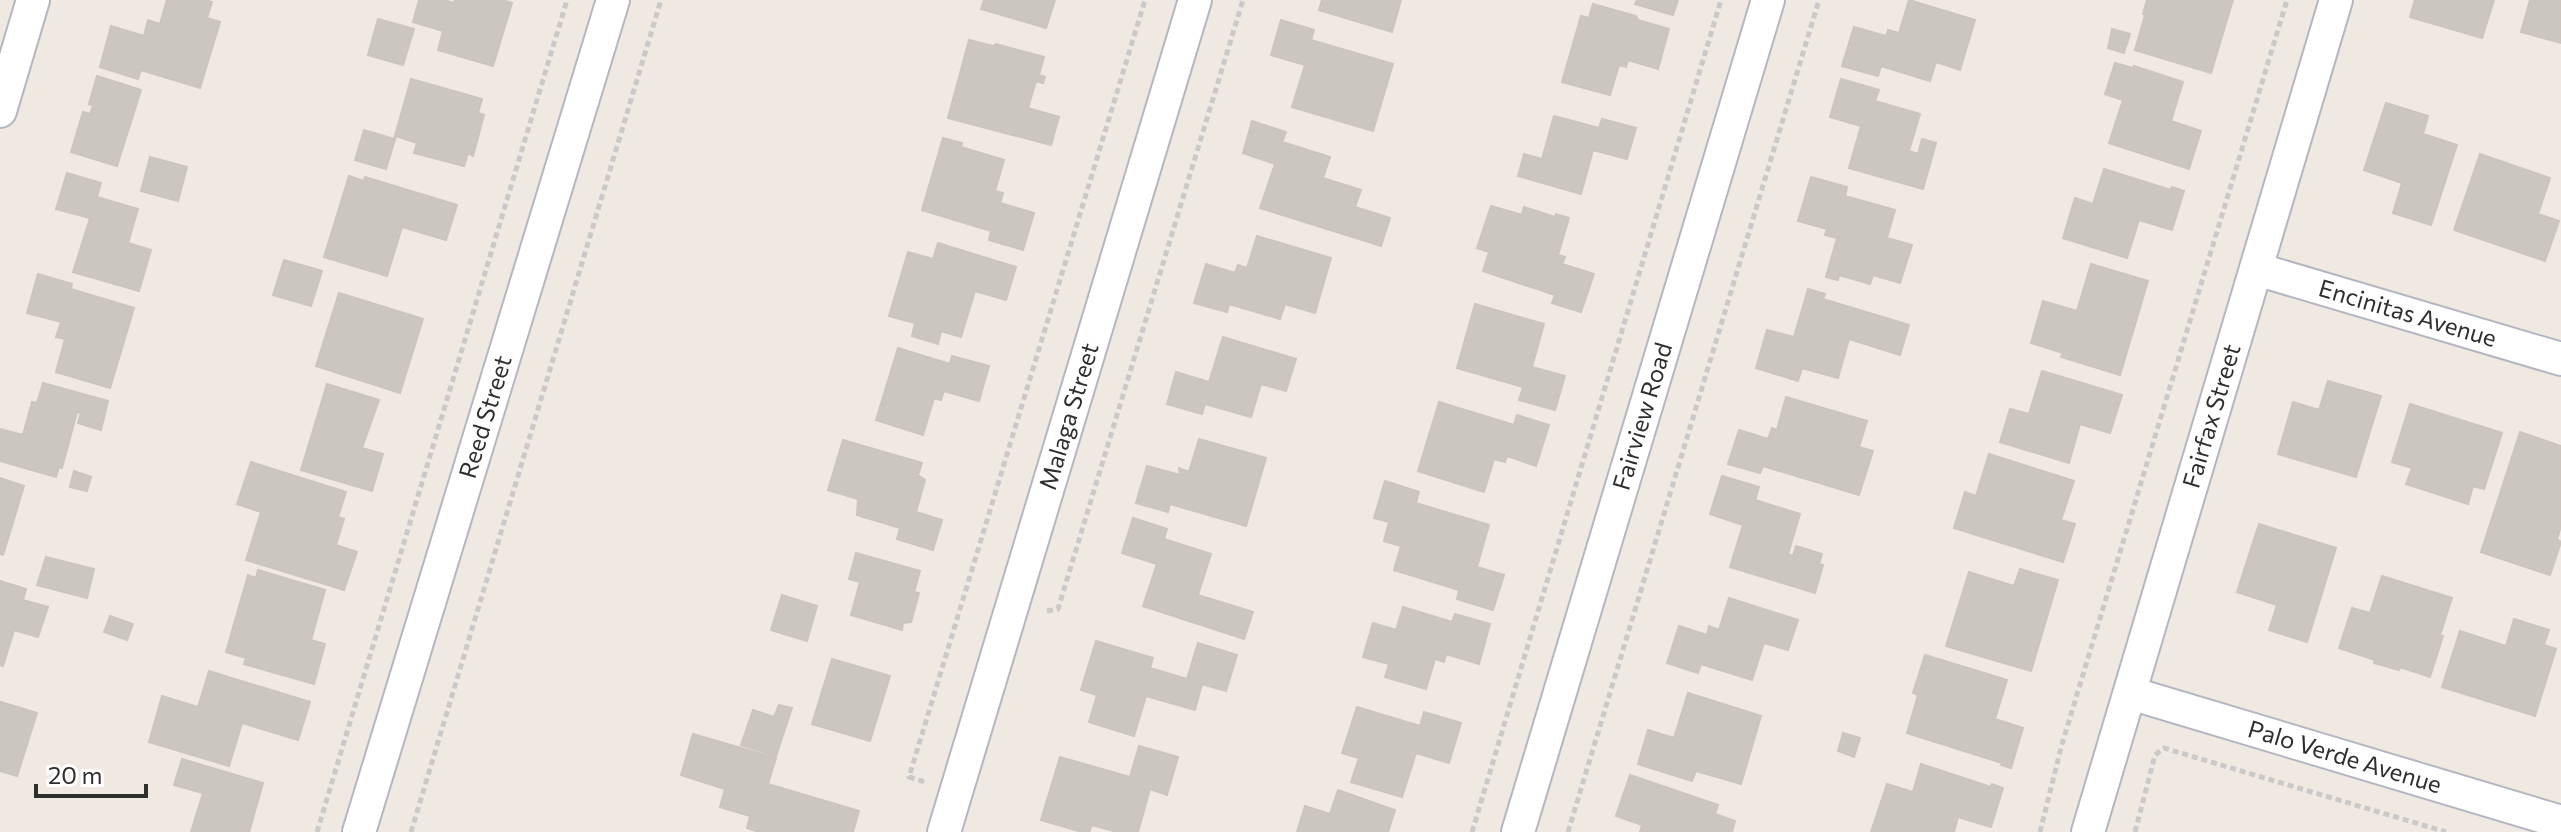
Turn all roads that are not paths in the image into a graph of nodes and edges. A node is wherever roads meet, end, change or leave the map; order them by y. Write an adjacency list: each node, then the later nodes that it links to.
1 (33, 0): 6 (street)
2 (613, 0): 11 (street, Reed Street)
3 (1195, 0): 12 (street, Malaga Street)
4 (1768, 0): 13 (street, Fairview Road)
5 (2336, 0): 7 (street, Fairfax Street)
6 (0, 111)
7 (2256, 269): 8 (street, Encinitas Avenue); 9 (street, Fairfax Street)
8 (2561, 359)
9 (2130, 693): 10 (street, Palo Verde Avenue); 14 (street, Fairfax Street)
10 (2561, 822)
11 (359, 832)
12 (944, 832)
13 (1518, 832)
14 (2088, 832)

